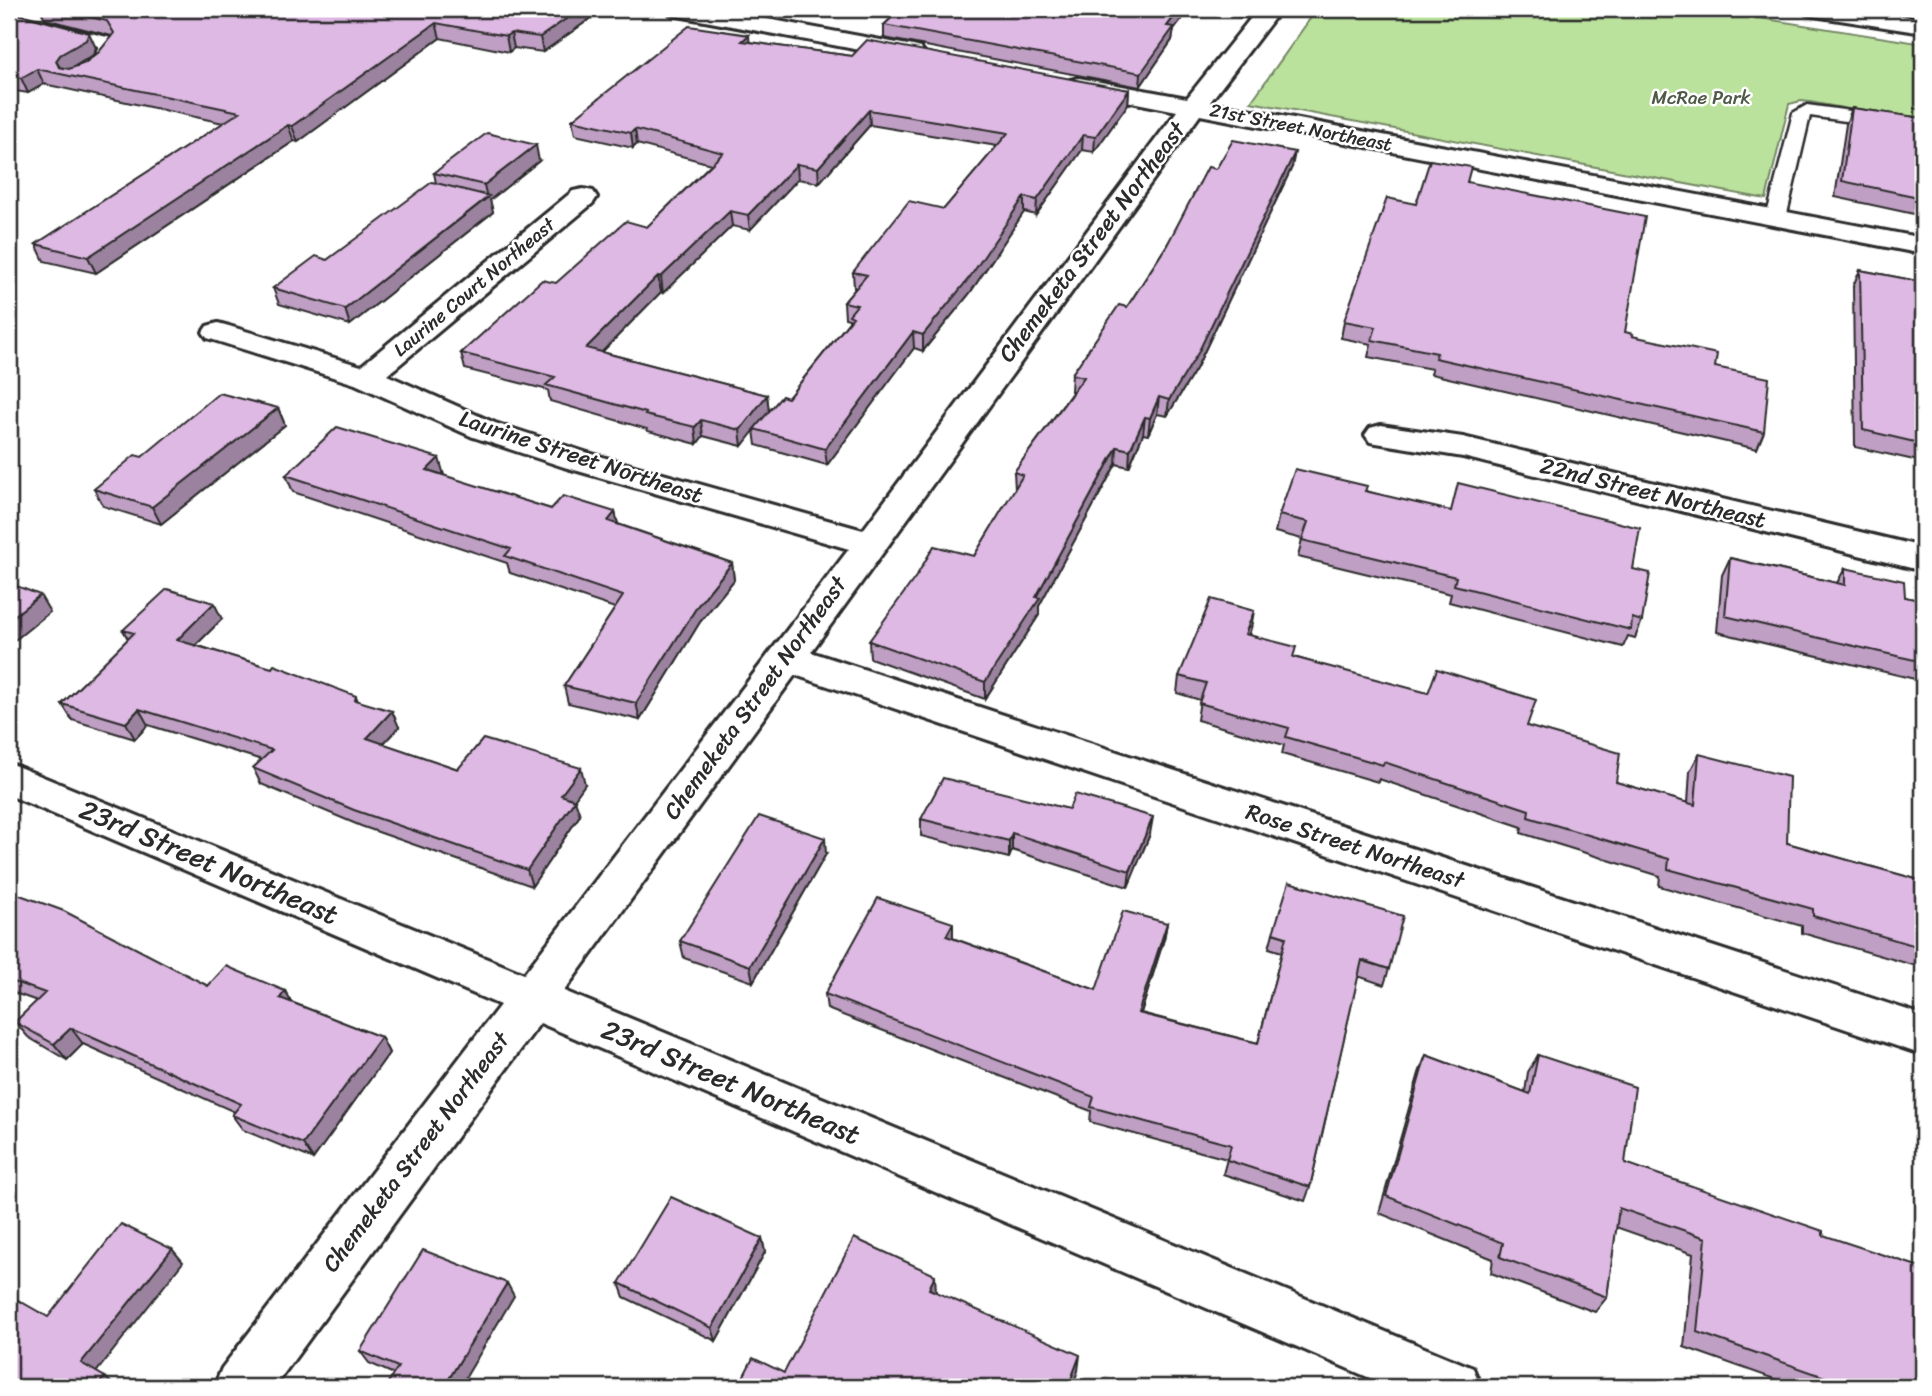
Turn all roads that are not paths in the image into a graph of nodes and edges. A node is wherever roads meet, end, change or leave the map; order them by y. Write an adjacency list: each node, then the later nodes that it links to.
1 (678, 9): 6 (street)
2 (1815, 9): 5 (street)
3 (1256, 11): 9 (street, Chemeketa Street Northeast)
4 (9, 18): 7 (lane)
5 (1923, 26)
6 (936, 58)
7 (74, 77)
8 (1058, 81): 9 (street, 21st Street Northeast)
9 (1193, 107): 12 (street, 21st Street Northeast); 17 (street, Chemeketa Street Northeast)
10 (1923, 127): 12 (lane)
11 (583, 197): 15 (street, Laurine Court Northeast)
12 (1776, 218): 13 (street, 21st Street Northeast)
13 (1923, 246)
14 (218, 332): 15 (street, Laurine Street Northeast)
15 (366, 377): 17 (street, Laurine Street Northeast)
16 (1381, 435): 18 (street, 22nd Street Northeast)
17 (869, 543): 19 (street, Chemeketa Street Northeast)
18 (1923, 559)
19 (787, 658): 21 (street, Chemeketa Street Northeast); 22 (street, Rose Street Northeast)
20 (9, 778): 21 (street, 23rd Street Northeast)
21 (531, 998): 23 (street, Chemeketa Street Northeast); 24 (street, 23rd Street Northeast)
22 (1923, 1035)
23 (240, 1387)
24 (1454, 1387)

